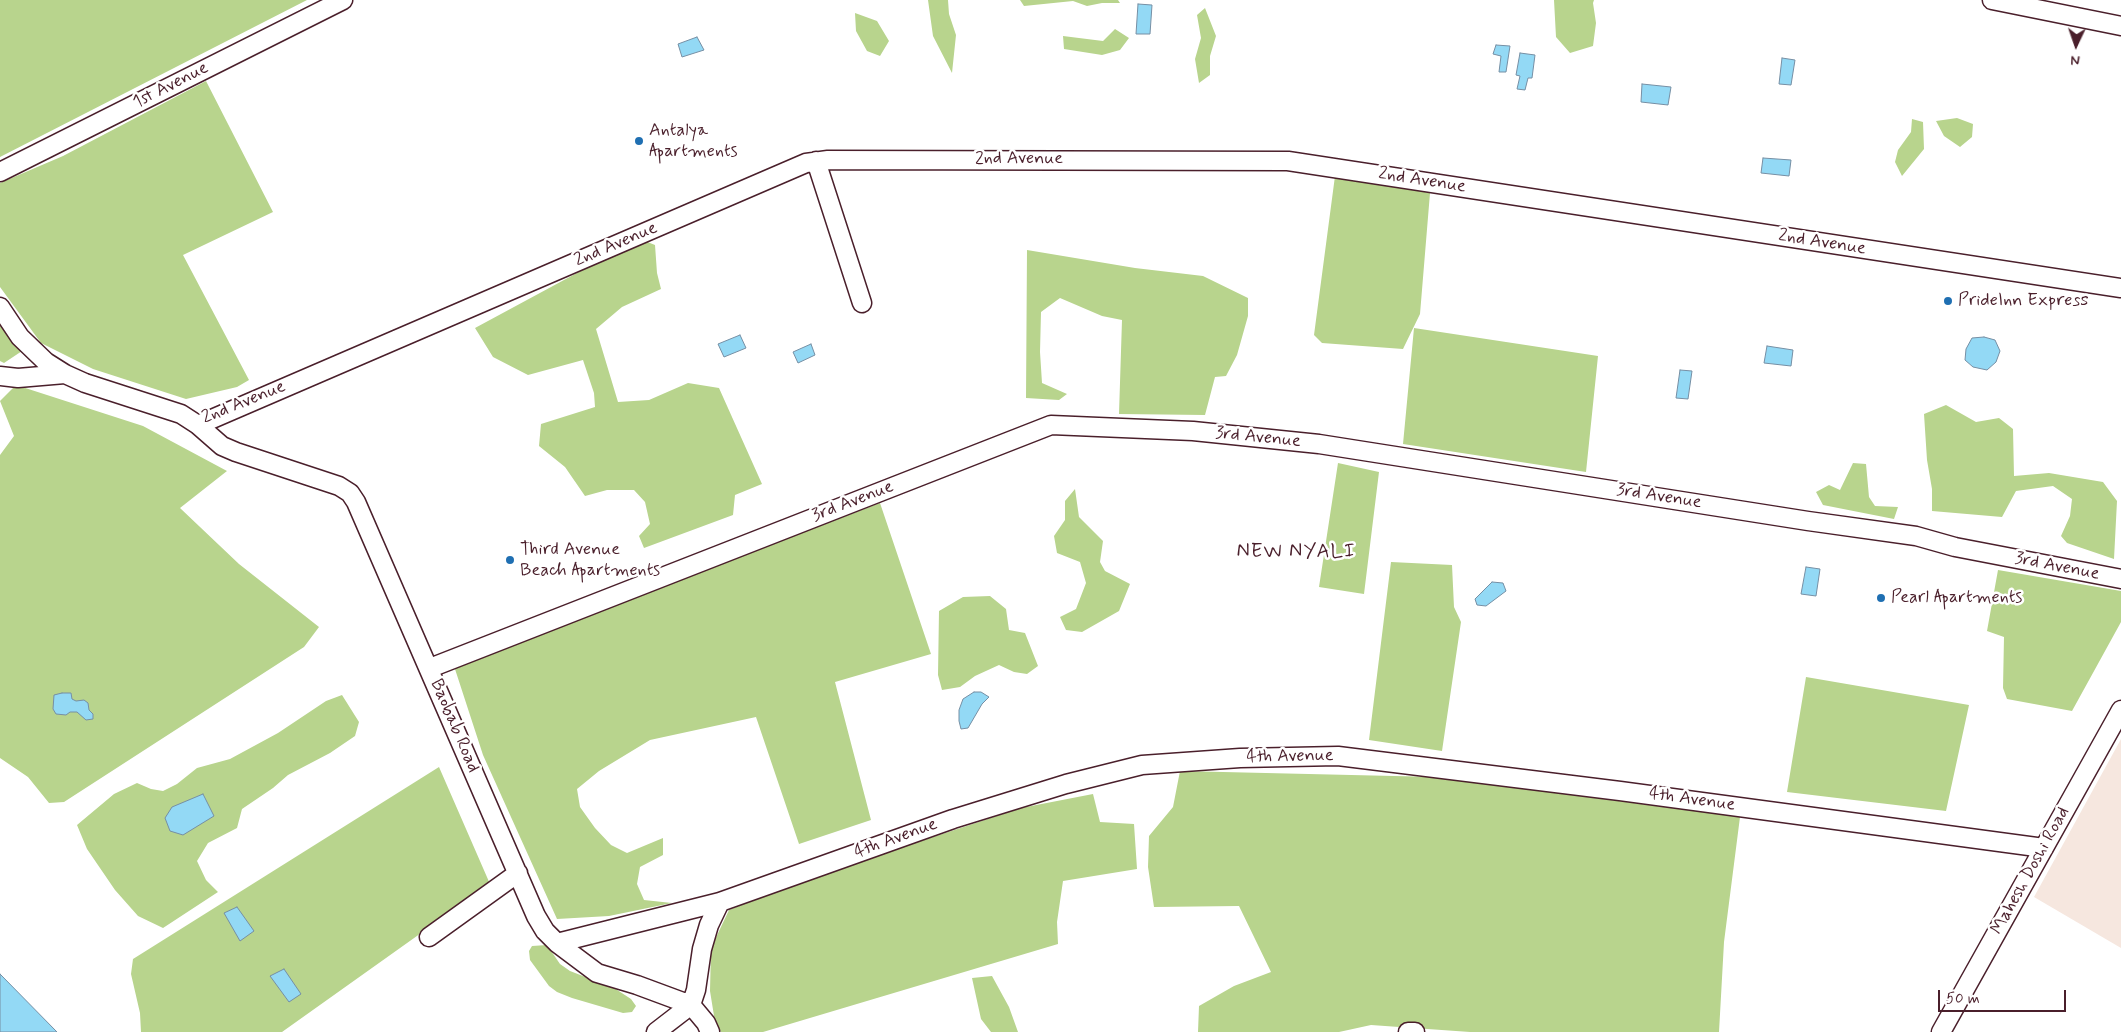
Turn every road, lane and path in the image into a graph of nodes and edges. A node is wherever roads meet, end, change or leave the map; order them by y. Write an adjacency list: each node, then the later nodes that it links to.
1 (343, 0): 6 (street, 1st Avenue)
2 (1992, 0): 3 (street)
3 (2018, 3): 4 (street)
4 (2121, 26)
5 (816, 161): 7 (street, 2nd Avenue); 8 (street); 12 (street, 2nd Avenue)
6 (0, 172)
7 (2121, 288)
8 (862, 303)
9 (0, 307): 10 (street, 2nd Avenue)
10 (65, 374): 11 (street); 12 (street, 2nd Avenue)
11 (0, 376)
12 (198, 425): 14 (street, Baobab Road)
13 (2121, 579): 14 (street, 3rd Avenue)
14 (430, 668): 17 (street, Baobab Road)
15 (2121, 710): 16 (street, Mahesh Doshi Road)
16 (2044, 848): 18 (street, 4th Avenue); 26 (street, Mahesh Doshi Road)
17 (518, 873): 19 (street); 20 (street, Baobab Road)
18 (720, 902): 20 (street, 4th Avenue); 21 (street)
19 (429, 937)
20 (557, 944): 21 (street, Baobab Road)
21 (691, 1005): 22 (street); 23 (street, Baobab Road)
22 (656, 1032)
23 (710, 1032)
24 (1408, 1032): 25 (street)
25 (1415, 1032)
26 (1941, 1032)

